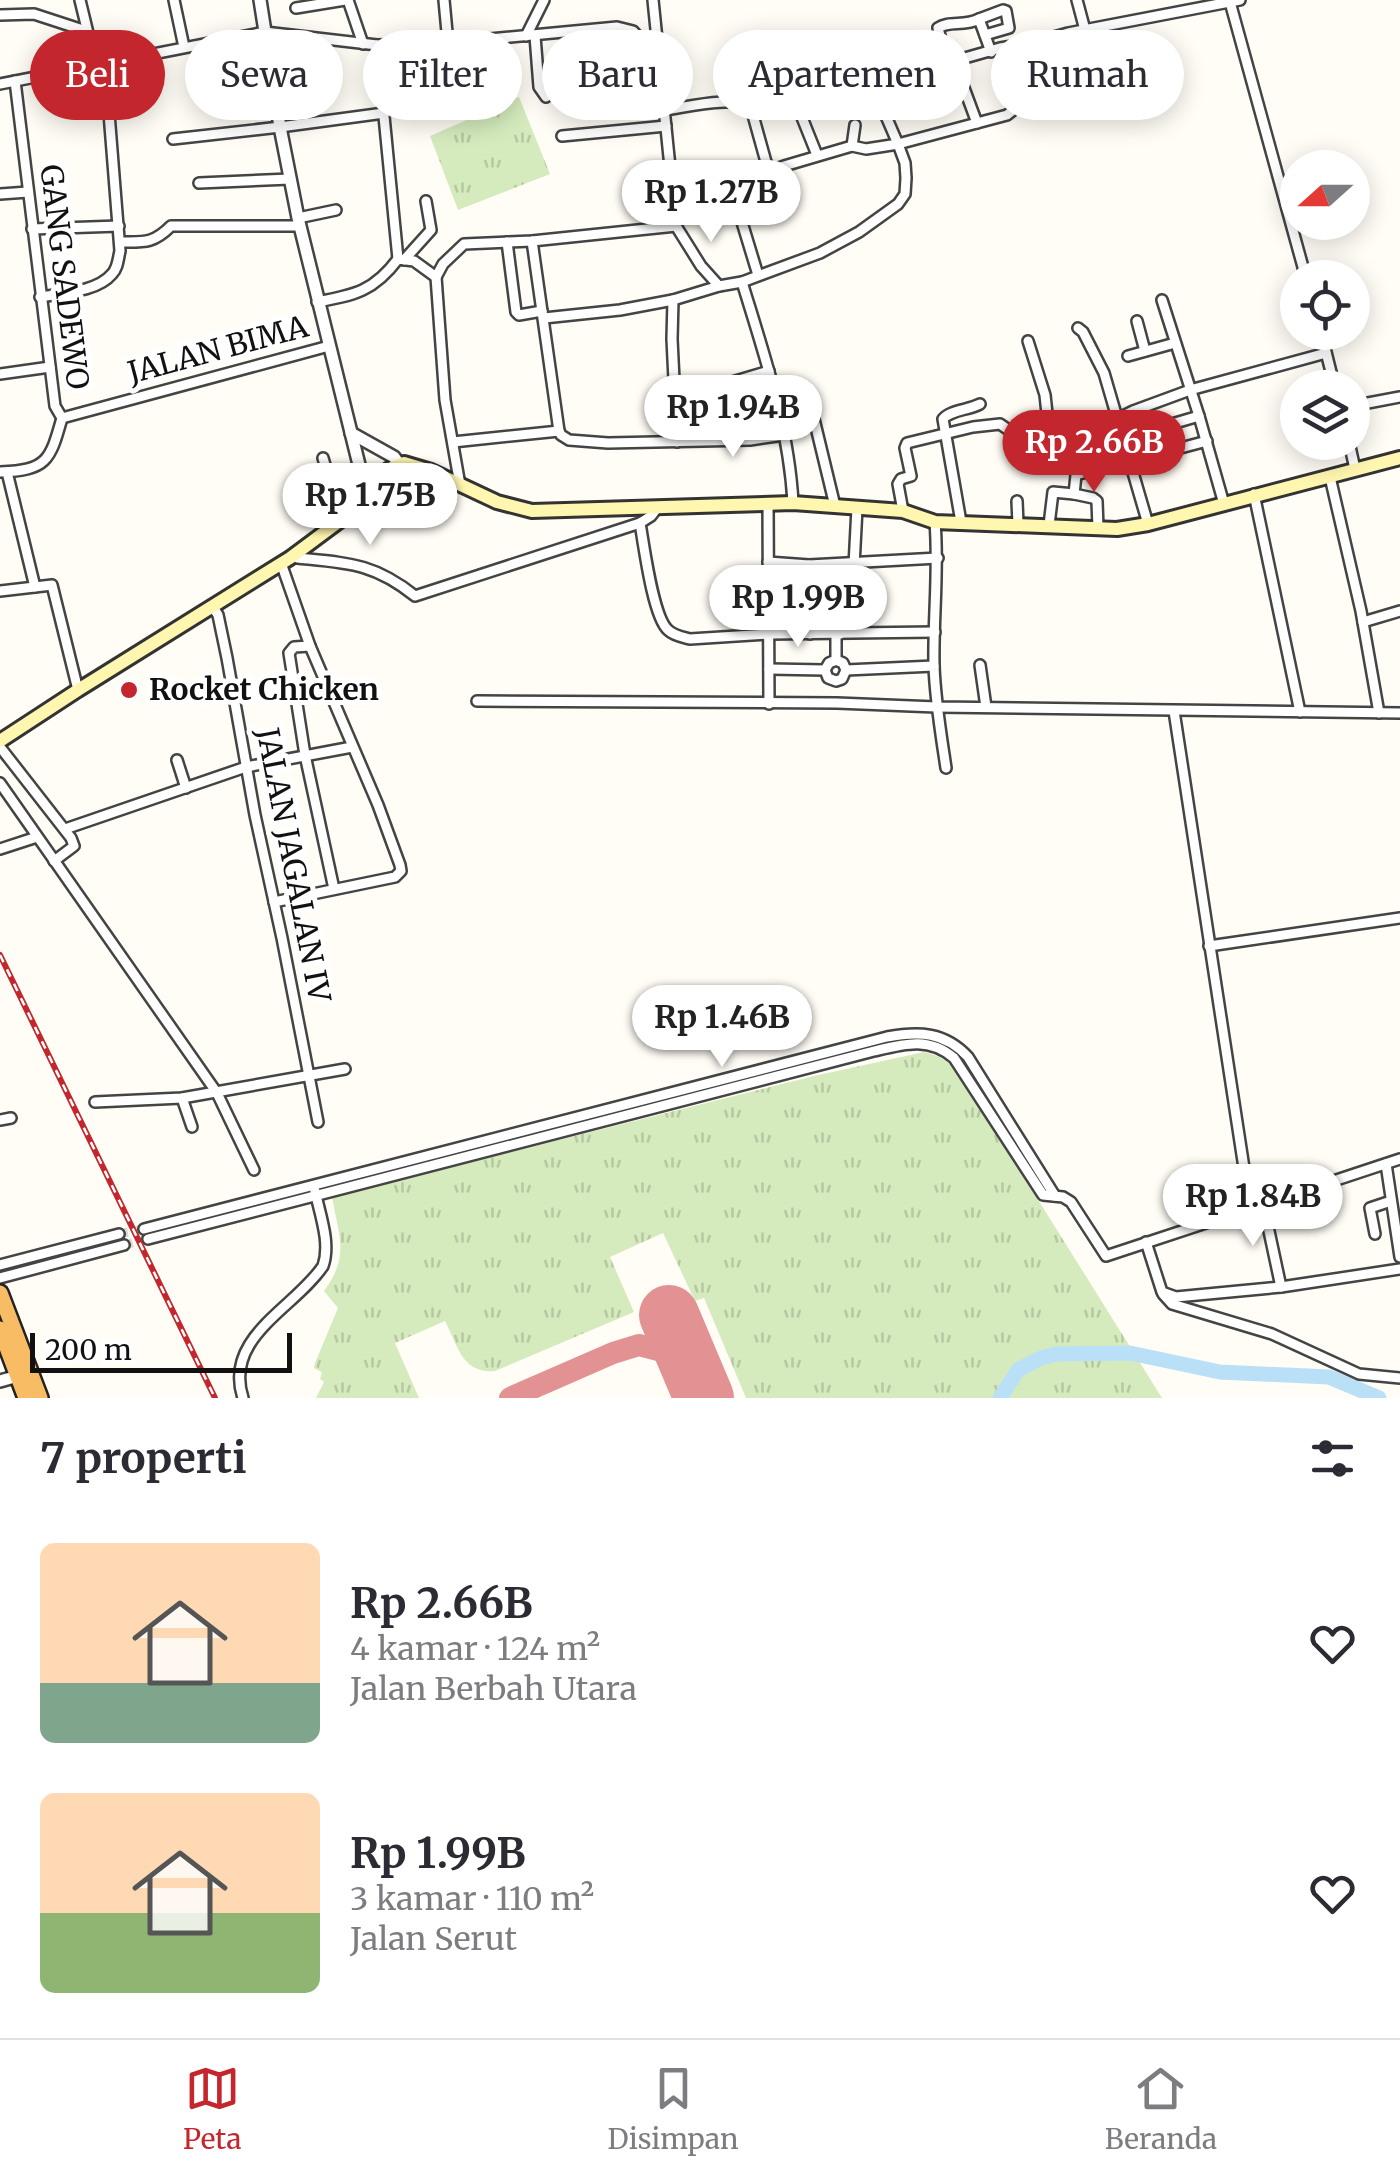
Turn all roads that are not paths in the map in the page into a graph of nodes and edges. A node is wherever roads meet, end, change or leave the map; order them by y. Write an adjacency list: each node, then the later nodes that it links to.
1 (80, 0): 14 (street)
2 (174, 0): 28 (street)
3 (260, 0): 15 (street)
4 (347, 0): 10 (street); 27 (street)
5 (444, 0): 16 (street)
6 (544, 0): 24 (street)
7 (653, 0): 19 (street)
8 (1078, 0): 21 (street)
9 (1235, 1): 21 (street); 70 (street)
10 (296, 8)
11 (0, 15): 13 (street)
12 (979, 19): 20 (street); 23 (street); 23 (street)
13 (80, 30)
14 (86, 30)
15 (265, 30)
16 (447, 30)
17 (583, 30): 18 (street)
18 (629, 30)
19 (656, 30)
20 (939, 30)
21 (1086, 30)
22 (542, 35): 24 (street)
23 (985, 35): 30 (street)
24 (530, 36): 25 (street); 35 (street)
25 (522, 37)
26 (343, 42): 27 (street)
27 (363, 44)
28 (184, 48): 29 (street)
29 (165, 52)
30 (991, 52): 31 (street)
31 (971, 57)
32 (30, 78): 33 (street)
33 (14, 81): 34 (street); 58 (street, GANG SADEWO)
34 (0, 84)
35 (542, 91)
36 (693, 106): 55 (street)
37 (971, 108): 46 (street)
38 (363, 115): 49 (street)
39 (991, 119): 46 (street)
40 (106, 120): 63 (street)
41 (279, 120): 49 (street)
42 (385, 120): 69 (street)
43 (666, 120): 48 (street)
44 (803, 120): 54 (street)
45 (888, 120): 52 (street)
46 (978, 123): 52 (street)
47 (855, 125): 53 (street)
48 (666, 126): 50 (street); 64 (street)
49 (280, 128): 51 (street); 56 (street)
50 (562, 136)
51 (173, 139)
52 (898, 144): 53 (street); 71 (street)
53 (852, 146): 54 (street)
54 (817, 155): 55 (street)
55 (772, 171): 71 (street)
56 (290, 179): 57 (street); 62 (street)
57 (199, 184)
58 (28, 192): 59 (street); 65 (street, GANG SADEWO)
59 (0, 194)
60 (426, 202): 69 (street)
61 (336, 210): 62 (street)
62 (298, 222): 67 (street); 78 (street)
63 (118, 226): 65 (street); 67 (street)
64 (676, 226): 66 (street); 74 (street)
65 (32, 228): 75 (street, GANG SADEWO)
66 (532, 241): 68 (street); 79 (street)
67 (120, 242): 75 (street)
68 (507, 242): 72 (street); 79 (street)
69 (401, 260): 72 (street); 78 (street)
70 (1301, 260)
71 (758, 275): 73 (street)
72 (436, 277): 109 (street)
73 (742, 282): 74 (street); 91 (street)
74 (718, 286): 76 (street)
75 (40, 297): 89 (street, GANG SADEWO)
76 (673, 300): 79 (street); 94 (street)
77 (1162, 300): 83 (street)
78 (317, 302): 84 (street)
79 (543, 314): 102 (street)
80 (1137, 321): 86 (street)
81 (1078, 328): 101 (street)
82 (1028, 342): 104 (street)
83 (1176, 343): 86 (street); 93 (street)
84 (328, 346): 99 (street, JALAN BIMA); 103 (street)
85 (1325, 350): 87 (street)
86 (1145, 351): 88 (street)
87 (1326, 353): 90 (street); 93 (street)
88 (1128, 356)
89 (50, 368): 92 (street); 99 (street, GANG SADEWO)
90 (1331, 370)
91 (769, 371): 94 (street); 106 (street)
92 (0, 374)
93 (1190, 390): 98 (street); 101 (street)
94 (674, 393): 110 (street)
95 (1400, 396): 96 (street)
96 (1370, 402)
97 (980, 404): 105 (street)
98 (1200, 416): 107 (street); 108 (street)
99 (62, 418): 118 (street)
100 (814, 419): 128 (street)
101 (1117, 419): 104 (street); 107 (street)
102 (558, 431): 109 (street); 110 (street)
103 (351, 432): 116 (street); 121 (street)
104 (1049, 432): 105 (street)
105 (946, 434): 131 (street); 134 (street)
106 (784, 435): 110 (street); 126 (street)
107 (1124, 438): 113 (street)
108 (1207, 441): 111 (street); 127 (street)
109 (453, 442): 120 (street)
110 (677, 442)
111 (1150, 456)
112 (323, 458): 132 (street)
113 (1130, 458): 122 (street); 137 (street)
114 (1400, 458): 117 (main road)
115 (1353, 460): 117 (street)
116 (399, 464): 120 (main road); 121 (main road)
117 (1355, 469): 119 (main road)
118 (3, 472): 145 (street)
119 (1330, 477): 123 (main road); 151 (street)
120 (460, 485): 129 (main road)
121 (368, 494): 132 (main road)
122 (1074, 494): 138 (street); 139 (street)
123 (1254, 494): 127 (main road); 171 (street)
124 (1017, 502): 136 (street)
125 (768, 503): 126 (main road); 129 (main road); 142 (street)
126 (793, 503): 128 (main road)
127 (1224, 504): 137 (main road)
128 (836, 506): 130 (main road)
129 (658, 507): 135 (street)
130 (857, 508): 131 (main road); 143 (street)
131 (903, 511): 133 (main road)
132 (341, 520): 141 (main road)
133 (936, 522): 134 (main road); 140 (street)
134 (961, 522): 136 (main road)
135 (640, 523): 141 (street); 153 (street)
136 (1018, 524): 138 (main road)
137 (1148, 524): 139 (main road)
138 (1049, 525): 139 (main road)
139 (1098, 528)
140 (938, 558): 143 (street); 152 (street)
141 (287, 559): 149 (main road); 156 (street)
142 (768, 562): 144 (street); 147 (street)
143 (855, 562): 144 (street); 155 (street)
144 (809, 565): 154 (street)
145 (35, 587): 146 (street); 164 (street)
146 (0, 591)
147 (768, 604): 148 (street); 153 (street)
148 (794, 604)
149 (213, 607): 164 (main road); 178 (street, JALAN JAGALAN IV)
150 (1400, 612): 151 (street)
151 (1363, 622): 172 (street)
152 (935, 632): 155 (street); 159 (street)
153 (770, 634): 154 (street); 160 (street)
154 (810, 634): 155 (street)
155 (838, 634): 157 (street)
156 (310, 646): 175 (street); 176 (street)
157 (836, 660): 161 (street); 162 (street)
158 (980, 664): 169 (street)
159 (934, 666): 162 (street); 168 (street)
160 (769, 669): 161 (street); 167 (street)
161 (825, 670): 163 (street)
162 (846, 670): 163 (street)
163 (836, 681): 166 (street)
164 (78, 690): 174 (main road)
165 (477, 701): 167 (street)
166 (837, 703): 167 (street); 168 (street)
167 (770, 704)
168 (936, 707): 169 (street); 179 (street)
169 (986, 707): 170 (street)
170 (1174, 711): 171 (street); 189 (street)
171 (1300, 712): 172 (street)
172 (1380, 713): 173 (street)
173 (1400, 713)
174 (0, 744): 182 (street)
175 (352, 747): 176 (street); 186 (street)
176 (304, 755): 178 (street); 186 (street)
177 (177, 760): 181 (street)
178 (246, 767): 181 (street); 187 (street, JALAN JAGALAN IV)
179 (946, 768)
180 (0, 783): 183 (street)
181 (186, 788): 182 (street)
182 (66, 829): 185 (street)
183 (37, 837): 184 (street); 185 (street)
184 (0, 849)
185 (54, 860): 192 (street)
186 (334, 889): 187 (street)
187 (274, 902): 191 (street, JALAN JAGALAN IV)
188 (1400, 918): 189 (street)
189 (1209, 946): 208 (street)
190 (345, 1069): 191 (street)
191 (310, 1076): 192 (street); 197 (street, JALAN JAGALAN IV)
192 (218, 1093): 193 (street); 203 (street)
193 (182, 1098): 194 (street); 198 (street)
194 (95, 1102)
195 (12, 1118): 196 (street)
196 (0, 1120)
197 (318, 1122)
198 (192, 1127)
199 (521, 1131): 200 (street); 204 (street); 205 (street)
200 (520, 1143): 204 (street); 205 (street)
201 (1400, 1160): 202 (street)
202 (1386, 1164): 206 (street); 207 (street)
203 (254, 1170)
204 (314, 1189): 209 (street); 225 (street)
205 (1055, 1196): 211 (street)
206 (1392, 1201): 210 (street); 212 (street)
207 (1263, 1203): 208 (street); 216 (street)
208 (1250, 1207): 211 (street)
209 (146, 1234)
210 (1375, 1234)
211 (1146, 1242): 217 (street)
212 (1400, 1258)
213 (0, 1265): 215 (street)
214 (1400, 1269): 216 (street)
215 (0, 1278)
216 (1281, 1287): 217 (street)
217 (1162, 1292): 221 (street)
218 (0, 1293): 224 (highway)
219 (0, 1329): 220 (highway)
220 (18, 1376): 222 (street); 223 (highway)
221 (1400, 1378)
222 (0, 1381)
223 (26, 1398)
224 (40, 1398)
225 (243, 1398)

